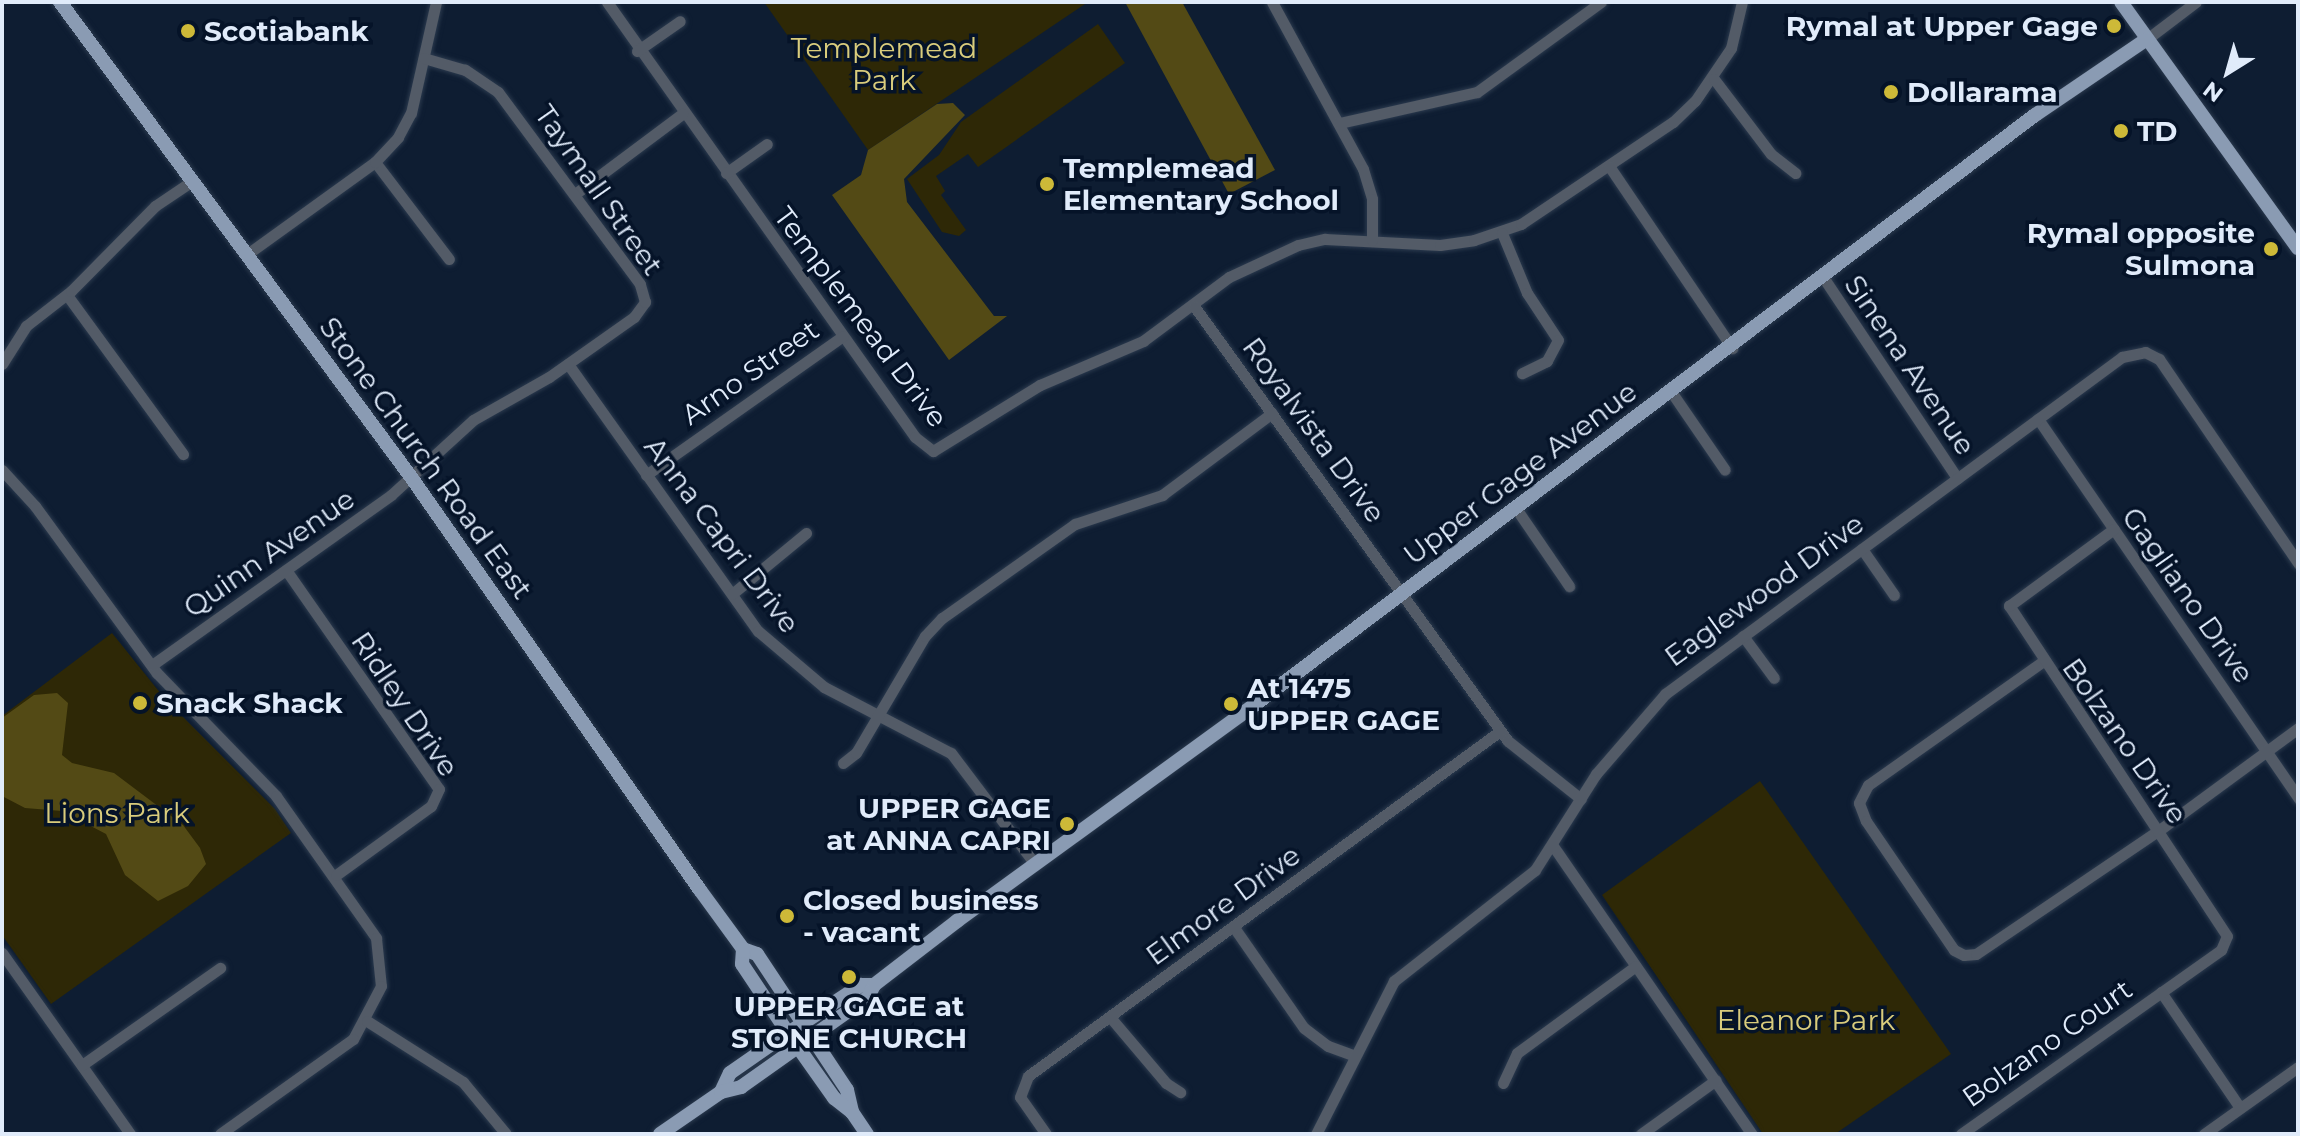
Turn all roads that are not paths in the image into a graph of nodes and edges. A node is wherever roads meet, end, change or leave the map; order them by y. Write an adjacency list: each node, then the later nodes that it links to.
1 (60, 2): 21 (main road, Stone Church Road East)
2 (436, 2): 12 (street)
3 (607, 2): 11 (street, Templemead Drive)
4 (1272, 2): 15 (street)
5 (1601, 2): 15 (street)
6 (1742, 2): 13 (street, Templemead Drive)
7 (2121, 2): 10 (main road)
8 (2196, 2): 10 (street, Upper Gage Avenue)
9 (680, 21): 11 (street)
10 (2147, 39): 25 (main road); 28 (main road, Upper Gage Avenue)
11 (637, 51): 14 (street, Templemead Drive)
12 (424, 58): 17 (street); 22 (street, Taymall Street)
13 (1714, 79): 18 (street, Templemead Drive); 20 (street)
14 (682, 114): 19 (street, Templemead Drive); 22 (street)
15 (1340, 123): 24 (street)
16 (767, 144): 19 (street)
17 (375, 162): 26 (street); 27 (street)
18 (1609, 166): 23 (street, Templemead Drive); 32 (street)
19 (726, 173): 31 (street, Templemead Drive)
20 (1795, 173)
21 (192, 181): 26 (main road, Stone Church Road East); 29 (street)
22 (575, 194): 34 (street, Taymall Street)
23 (1502, 233): 24 (street, Templemead Drive); 35 (street)
24 (1372, 240): 30 (street, Templemead Drive)
25 (2298, 248)
26 (246, 255): 43 (main road, Stone Church Road East)
27 (449, 259)
28 (1823, 277): 32 (main road, Upper Gage Avenue); 44 (street, Sinena Avenue)
29 (67, 295): 33 (street); 39 (street)
30 (1194, 306): 31 (street, Templemead Drive); 37 (street, Royalvista Drive)
31 (843, 336): 42 (street, Arno Street)
32 (1732, 348): 36 (main road, Upper Gage Avenue)
33 (2, 364)
34 (568, 364): 42 (street, Anna Capri Drive); 43 (street, Taymall Street)
35 (1522, 373)
36 (1672, 393): 41 (street); 45 (main road, Upper Gage Avenue)
37 (1272, 413): 52 (street, Royalvista Drive); 59 (street)
38 (2038, 419): 44 (street, Eaglewood Drive); 46 (street, Gagliano Drive); 49 (street, Eaglewood Drive)
39 (183, 454)
40 (2, 470): 57 (street)
41 (1725, 470)
42 (646, 475): 53 (street, Anna Capri Drive)
43 (411, 477): 50 (street, Quinn Avenue); 71 (main road, Stone Church Road East)
44 (1957, 478): 48 (street, Eaglewood Drive)
45 (1515, 507): 51 (street); 52 (main road, Upper Gage Avenue)
46 (2114, 529): 56 (street, Bolzano Drive); 62 (street, Gagliano Drive)
47 (806, 533): 53 (street)
48 (1862, 549): 54 (street); 55 (street, Eaglewood Drive)
49 (2298, 563)
50 (286, 570): 57 (street, Quinn Avenue); 69 (street, Ridley Drive)
51 (1569, 586)
52 (1401, 593): 61 (street, Royalvista Drive); 68 (main road, Upper Gage Avenue)
53 (732, 594): 59 (street, Anna Capri Drive)
54 (1894, 595)
55 (1743, 636): 58 (street); 65 (street, Eaglewood Drive)
56 (2042, 662): 66 (street, Bolzano Drive); 66 (street)
57 (152, 665): 69 (street)
58 (1774, 678)
59 (878, 716): 63 (street); 68 (street, Anna Capri Drive)
60 (2298, 728): 62 (street)
61 (1500, 731): 65 (street, Royalvista Drive); 70 (street, Elmore Drive)
62 (2266, 752): 64 (street, Gagliano Drive); 66 (street)
63 (843, 763)
64 (2298, 798)
65 (1581, 799): 67 (street, Eaglewood Drive)
66 (2158, 831): 76 (street, Bolzano Drive)
67 (1553, 846): 73 (street); 83 (street, Eaglewood Drive)
68 (1035, 864): 75 (main road, Upper Gage Avenue)
69 (336, 875): 78 (street)
70 (1233, 926): 77 (street, Elmore Drive); 83 (street)
71 (743, 949): 79 (main road, Stone Church Road East); 80 (main road, Stone Church Road East)
72 (2, 953): 84 (street)
73 (1636, 966): 86 (street); 87 (street)
74 (220, 968): 84 (street)
75 (874, 985): 79 (main road, Upper Gage Avenue); 81 (main road, Upper Gage Avenue)
76 (2161, 992): 90 (street); 101 (street, Bolzano Court)
77 (1110, 1017): 89 (street); 97 (street, Elmore Drive)
78 (367, 1021): 93 (street); 94 (street)
79 (803, 1022): 80 (main road, Upper Gage Avenue); 81 (main road, Stone Church Road East)
80 (788, 1033): 82 (main road, Stone Church Road East); 88 (main road, Upper Gage Avenue)
81 (813, 1037): 82 (main road, Upper Gage Avenue); 91 (main road, Stone Church Road East)
82 (797, 1047): 88 (main road, Upper Gage Avenue); 91 (main road, Stone Church Road East)
83 (1353, 1055): 98 (street, Eaglewood Drive)
84 (82, 1065): 92 (street)
85 (2298, 1067): 90 (street)
86 (1716, 1080): 99 (street); 100 (street)
87 (1503, 1083)
88 (721, 1092): 95 (main road, Upper Gage Avenue)
89 (1180, 1092)
90 (2240, 1108): 102 (street)
91 (852, 1112): 96 (main road, Stone Church Road East)
92 (130, 1134)
93 (220, 1134)
94 (506, 1134)
95 (660, 1134)
96 (867, 1134)
97 (1046, 1134)
98 (1316, 1134)
99 (1641, 1134)
100 (1752, 1134)
101 (1961, 1134)
102 (2204, 1134)

